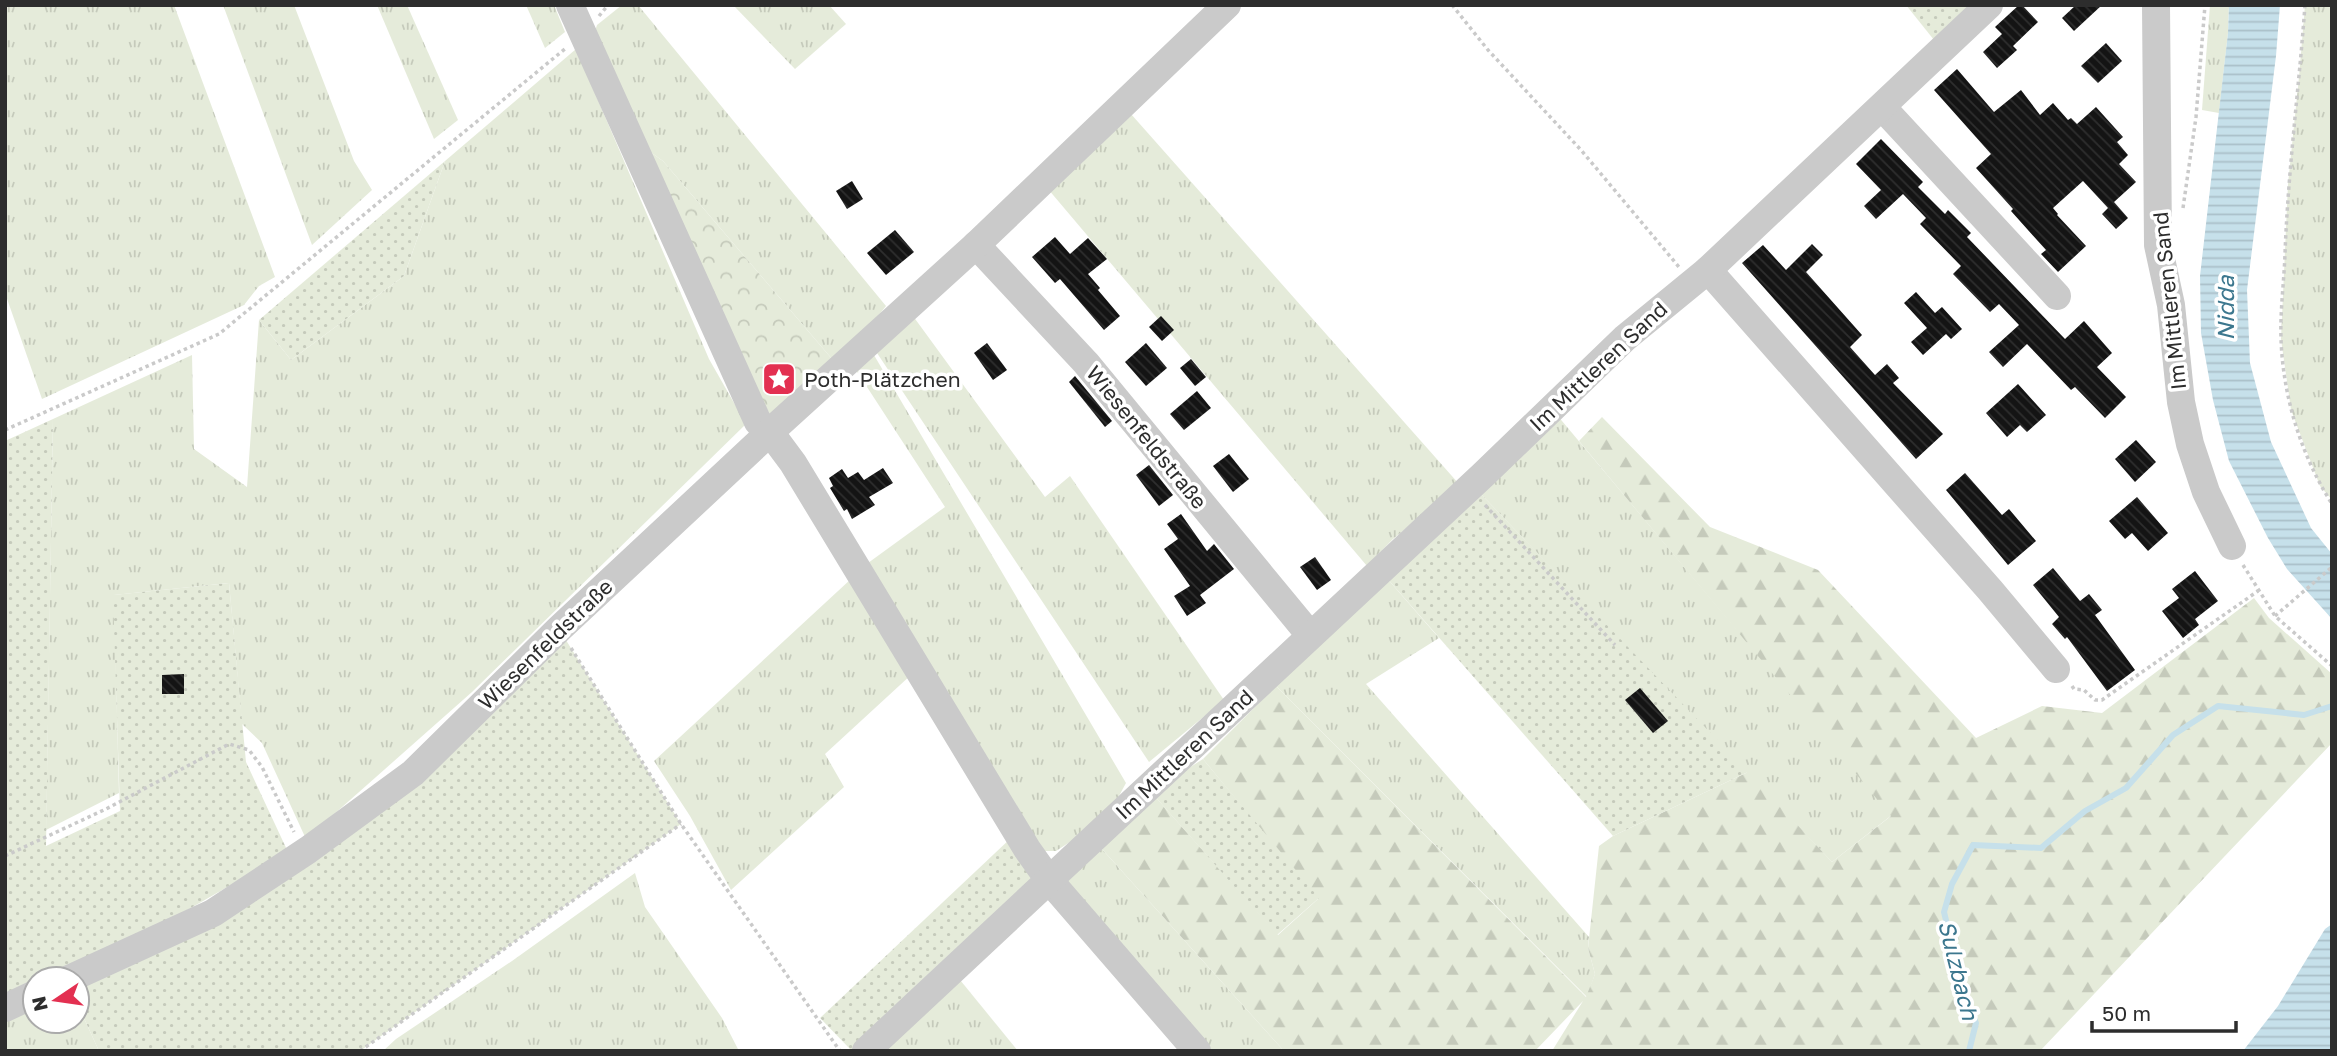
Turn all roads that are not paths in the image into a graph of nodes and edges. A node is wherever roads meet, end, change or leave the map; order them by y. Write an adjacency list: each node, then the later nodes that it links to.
1 (570, 5): 9 (street)
2 (1227, 5): 6 (street, Wiesenfeldstraße)
3 (1989, 5): 5 (street, Im Mittleren Sand)
4 (2156, 5): 10 (street, Im Mittleren Sand)
5 (1882, 107): 7 (street, Im Mittleren Sand); 8 (street)
6 (976, 246): 9 (street, Wiesenfeldstraße); 11 (street, Wiesenfeldstraße)
7 (1700, 276): 11 (street, Im Mittleren Sand); 12 (street)
8 (2057, 296)
9 (770, 432): 13 (street); 14 (street, Wiesenfeldstraße)
10 (2232, 546)
11 (1310, 635): 13 (street, Im Mittleren Sand)
12 (2056, 669)
13 (1049, 880): 17 (street, Im Mittleren Sand); 18 (street)
14 (91, 969)
15 (21, 1001): 16 (street)
16 (5, 1008)
17 (866, 1051)
18 (1197, 1051)

